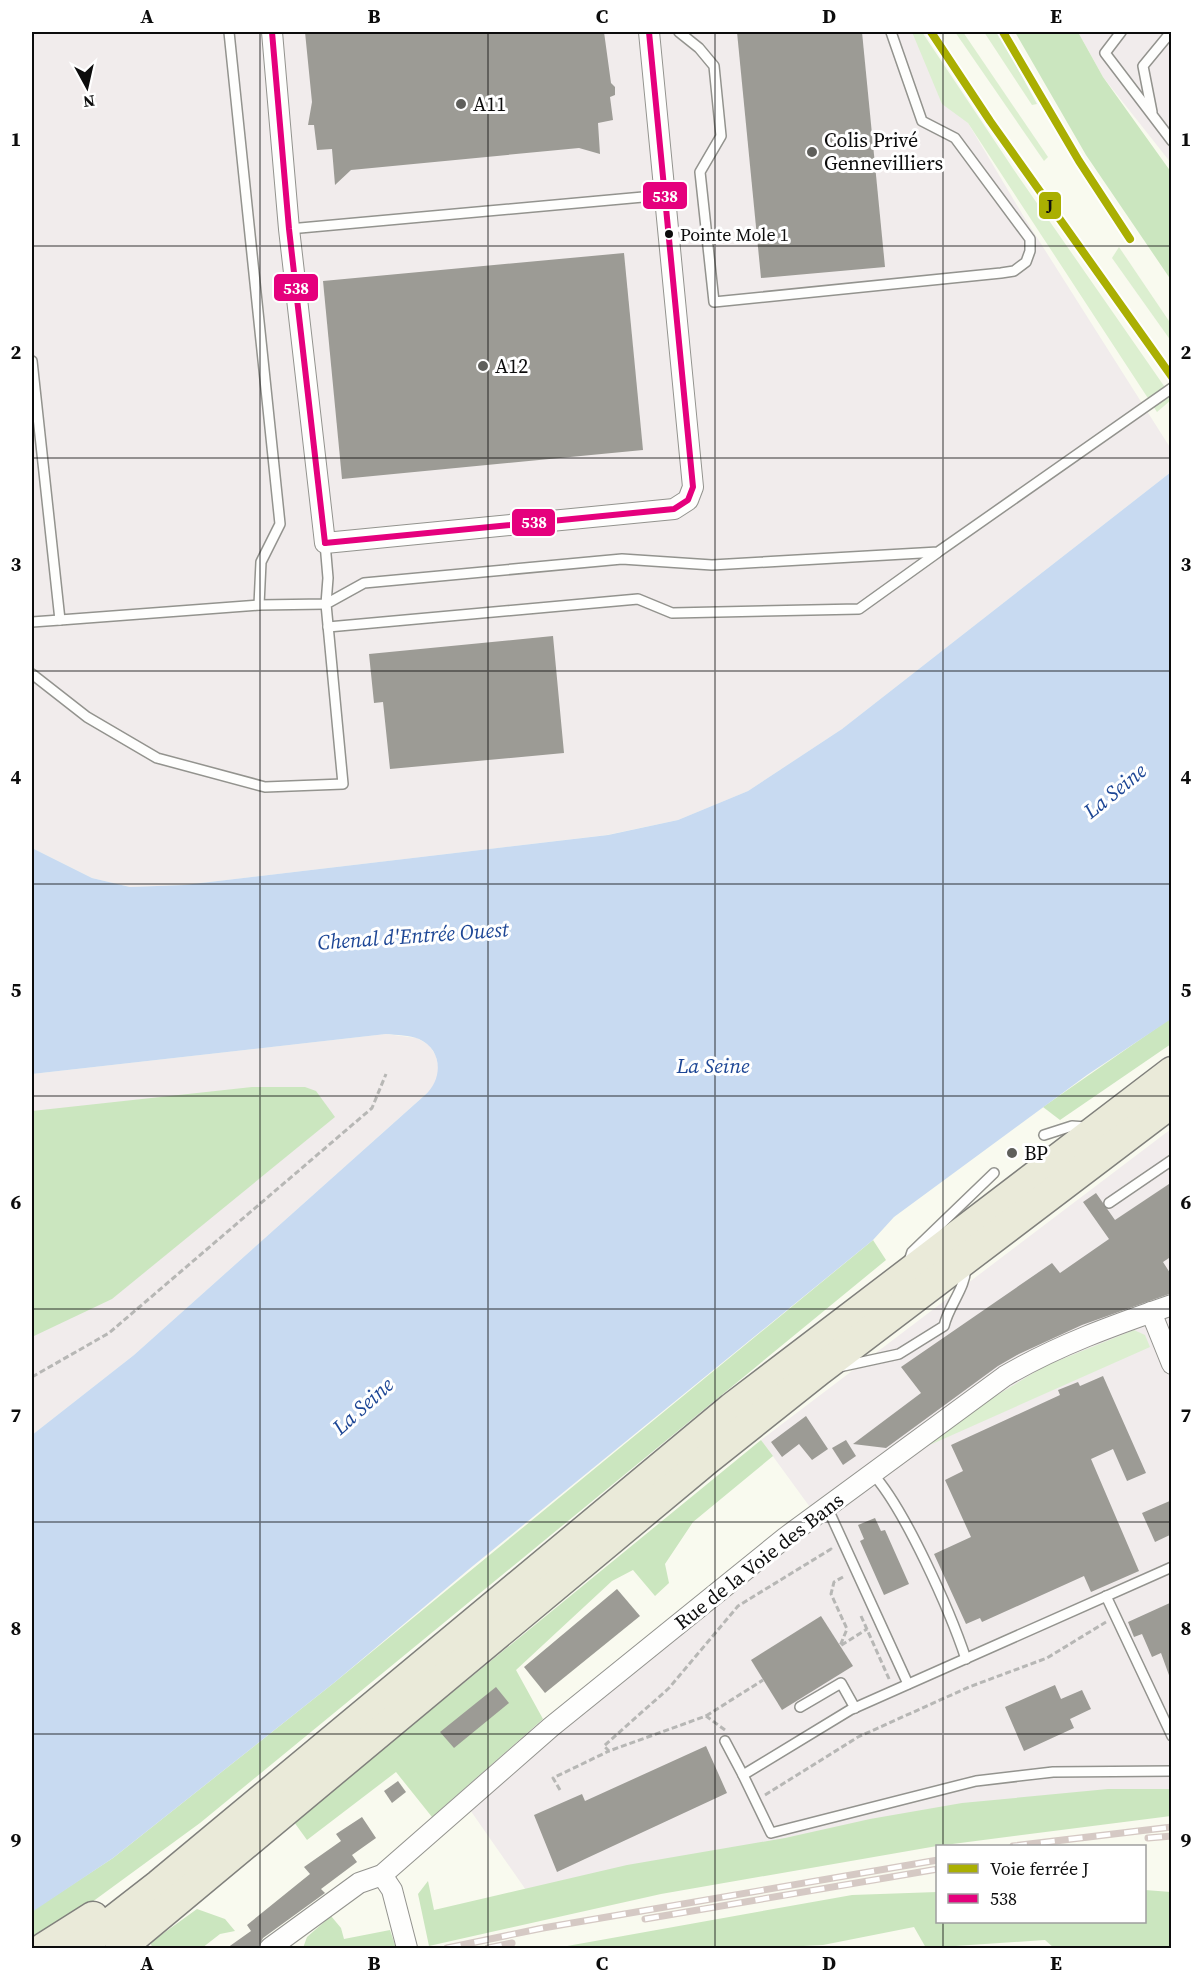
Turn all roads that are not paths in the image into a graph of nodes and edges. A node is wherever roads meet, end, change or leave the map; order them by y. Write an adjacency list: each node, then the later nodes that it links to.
1 (229, 32): 17 (lane)
2 (272, 32): 11 (street)
3 (649, 32): 10 (street)
4 (679, 32): 5 (lane)
5 (891, 32)
6 (1121, 32): 8 (lane)
7 (1171, 32): 8 (lane)
8 (1152, 115): 9 (lane)
9 (1172, 141)
10 (665, 195): 11 (lane); 14 (street)
11 (290, 229): 14 (street)
12 (32, 361): 18 (lane)
13 (1172, 388): 15 (lane)
14 (325, 543): 16 (lane)
15 (938, 552): 16 (lane); 20 (lane)
16 (326, 604): 17 (lane); 20 (lane)
17 (259, 605): 18 (lane)
18 (60, 621): 19 (lane)
19 (32, 622)
20 (328, 627): 21 (lane)
21 (32, 674)
22 (1172, 1072): 24 (main road)
23 (1172, 1102): 29 (main road)
24 (1097, 1129): 25 (lane); 30 (main road)
25 (1044, 1136)
26 (1172, 1160): 28 (lane)
27 (994, 1173): 30 (lane)
28 (1109, 1203)
29 (966, 1258): 34 (main road); 34 (lane)
30 (906, 1274): 48 (main road)
31 (1172, 1305): 32 (street, Rue de la Voie des Bans)
32 (1151, 1312): 33 (street); 35 (street, Rue de la Voie des Bans)
33 (1172, 1364)
34 (819, 1370): 51 (main road)
35 (872, 1473): 36 (street, Rue de la Voie des Bans); 39 (lane)
36 (827, 1507): 40 (lane); 47 (street, Rue de la Voie des Bans)
37 (1172, 1567): 38 (lane)
38 (1106, 1596): 39 (lane); 43 (lane)
39 (966, 1659): 40 (lane)
40 (908, 1684): 42 (lane)
41 (800, 1707): 42 (lane)
42 (855, 1708): 46 (lane)
43 (1172, 1737)
44 (725, 1742): 46 (lane)
45 (1172, 1772): 46 (lane)
46 (743, 1775)
47 (382, 1875): 52 (street, Rue de la Voie des Bans); 53 (street)
48 (159, 1885): 49 (main road); 50 (main road)
49 (44, 1948)
50 (78, 1948)
51 (120, 1948)
52 (270, 1948)
53 (406, 1948)

